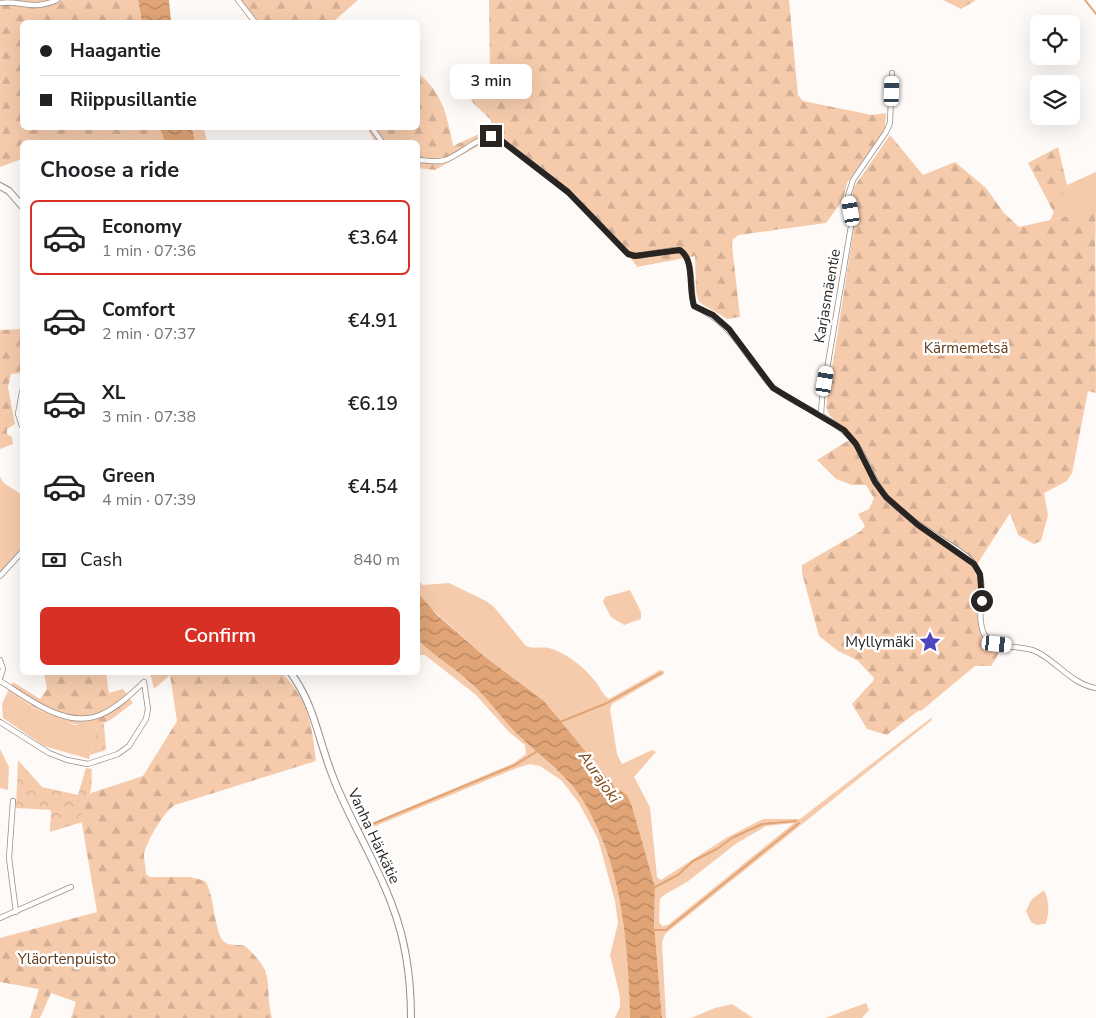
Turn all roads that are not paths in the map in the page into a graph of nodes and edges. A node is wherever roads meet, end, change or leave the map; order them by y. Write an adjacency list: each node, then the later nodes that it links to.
1 (57, 0): 3 (street)
2 (238, 0): 4 (street)
3 (0, 3)
4 (253, 20)
5 (892, 73): 10 (street, Karjasmäentie)
6 (420, 160): 10 (street)
7 (0, 186): 8 (street)
8 (20, 204)
9 (20, 403): 11 (street)
10 (821, 415): 17 (street)
11 (20, 420)
12 (20, 554): 13 (street)
13 (0, 576)
14 (0, 660): 16 (street)
15 (292, 675): 23 (street, Vanha Härkätie)
16 (0, 680): 18 (street)
17 (1096, 688)
18 (0, 722)
19 (13, 801): 21 (street)
20 (71, 887): 21 (street)
21 (16, 912): 22 (street)
22 (0, 918)
23 (411, 1018)

